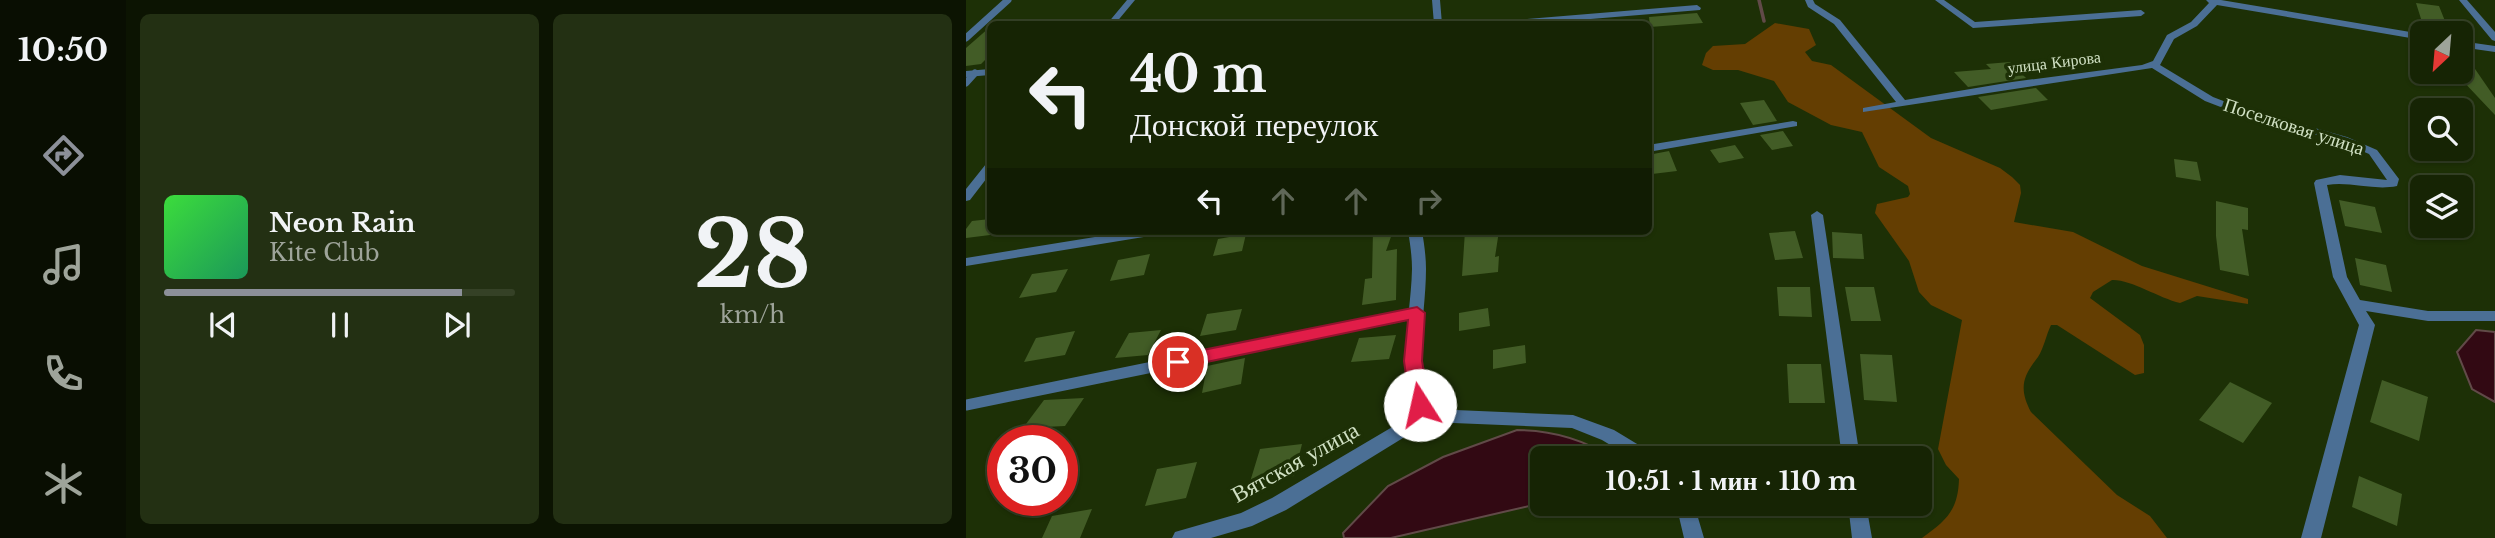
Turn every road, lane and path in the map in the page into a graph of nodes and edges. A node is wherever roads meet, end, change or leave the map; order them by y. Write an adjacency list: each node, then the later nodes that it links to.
1 (1008, 0): 14 (lane)
2 (1131, 0): 10 (street)
3 (1436, 0): 11 (street)
4 (1809, 0): 21 (street)
5 (1940, 0): 9 (street)
6 (2463, 0): 15 (street)
7 (2212, 1): 13 (street); 18 (street)
8 (1697, 8): 12 (street)
9 (2141, 13)
10 (1114, 21)
11 (1438, 21)
12 (1529, 21)
13 (2410, 35)
14 (966, 38)
15 (2495, 38)
16 (2473, 46): 17 (street)
17 (2495, 50)
18 (2153, 65): 21 (street, улица Кирова); 31 (street, Поселковая улица)
19 (971, 73): 20 (lane)
20 (966, 83)
21 (1903, 104): 22 (street, улица Кирова)
22 (1867, 110)
23 (1793, 124): 24 (street)
24 (1652, 148)
25 (987, 171): 26 (street)
26 (966, 197)
27 (1817, 215): 37 (street)
28 (1131, 235): 30 (street)
29 (1415, 235): 32 (street)
30 (966, 261)
31 (2355, 304): 33 (street); 43 (street)
32 (1417, 313): 34 (lane); 35 (street)
33 (2495, 316)
34 (966, 405)
35 (1426, 415): 36 (street); 40 (street, Вятская улица)
36 (1626, 446)
37 (1849, 446)
38 (1688, 516): 41 (street)
39 (1859, 516): 42 (street)
40 (1182, 538)
41 (1694, 538)
42 (1862, 538)
43 (2311, 538)

